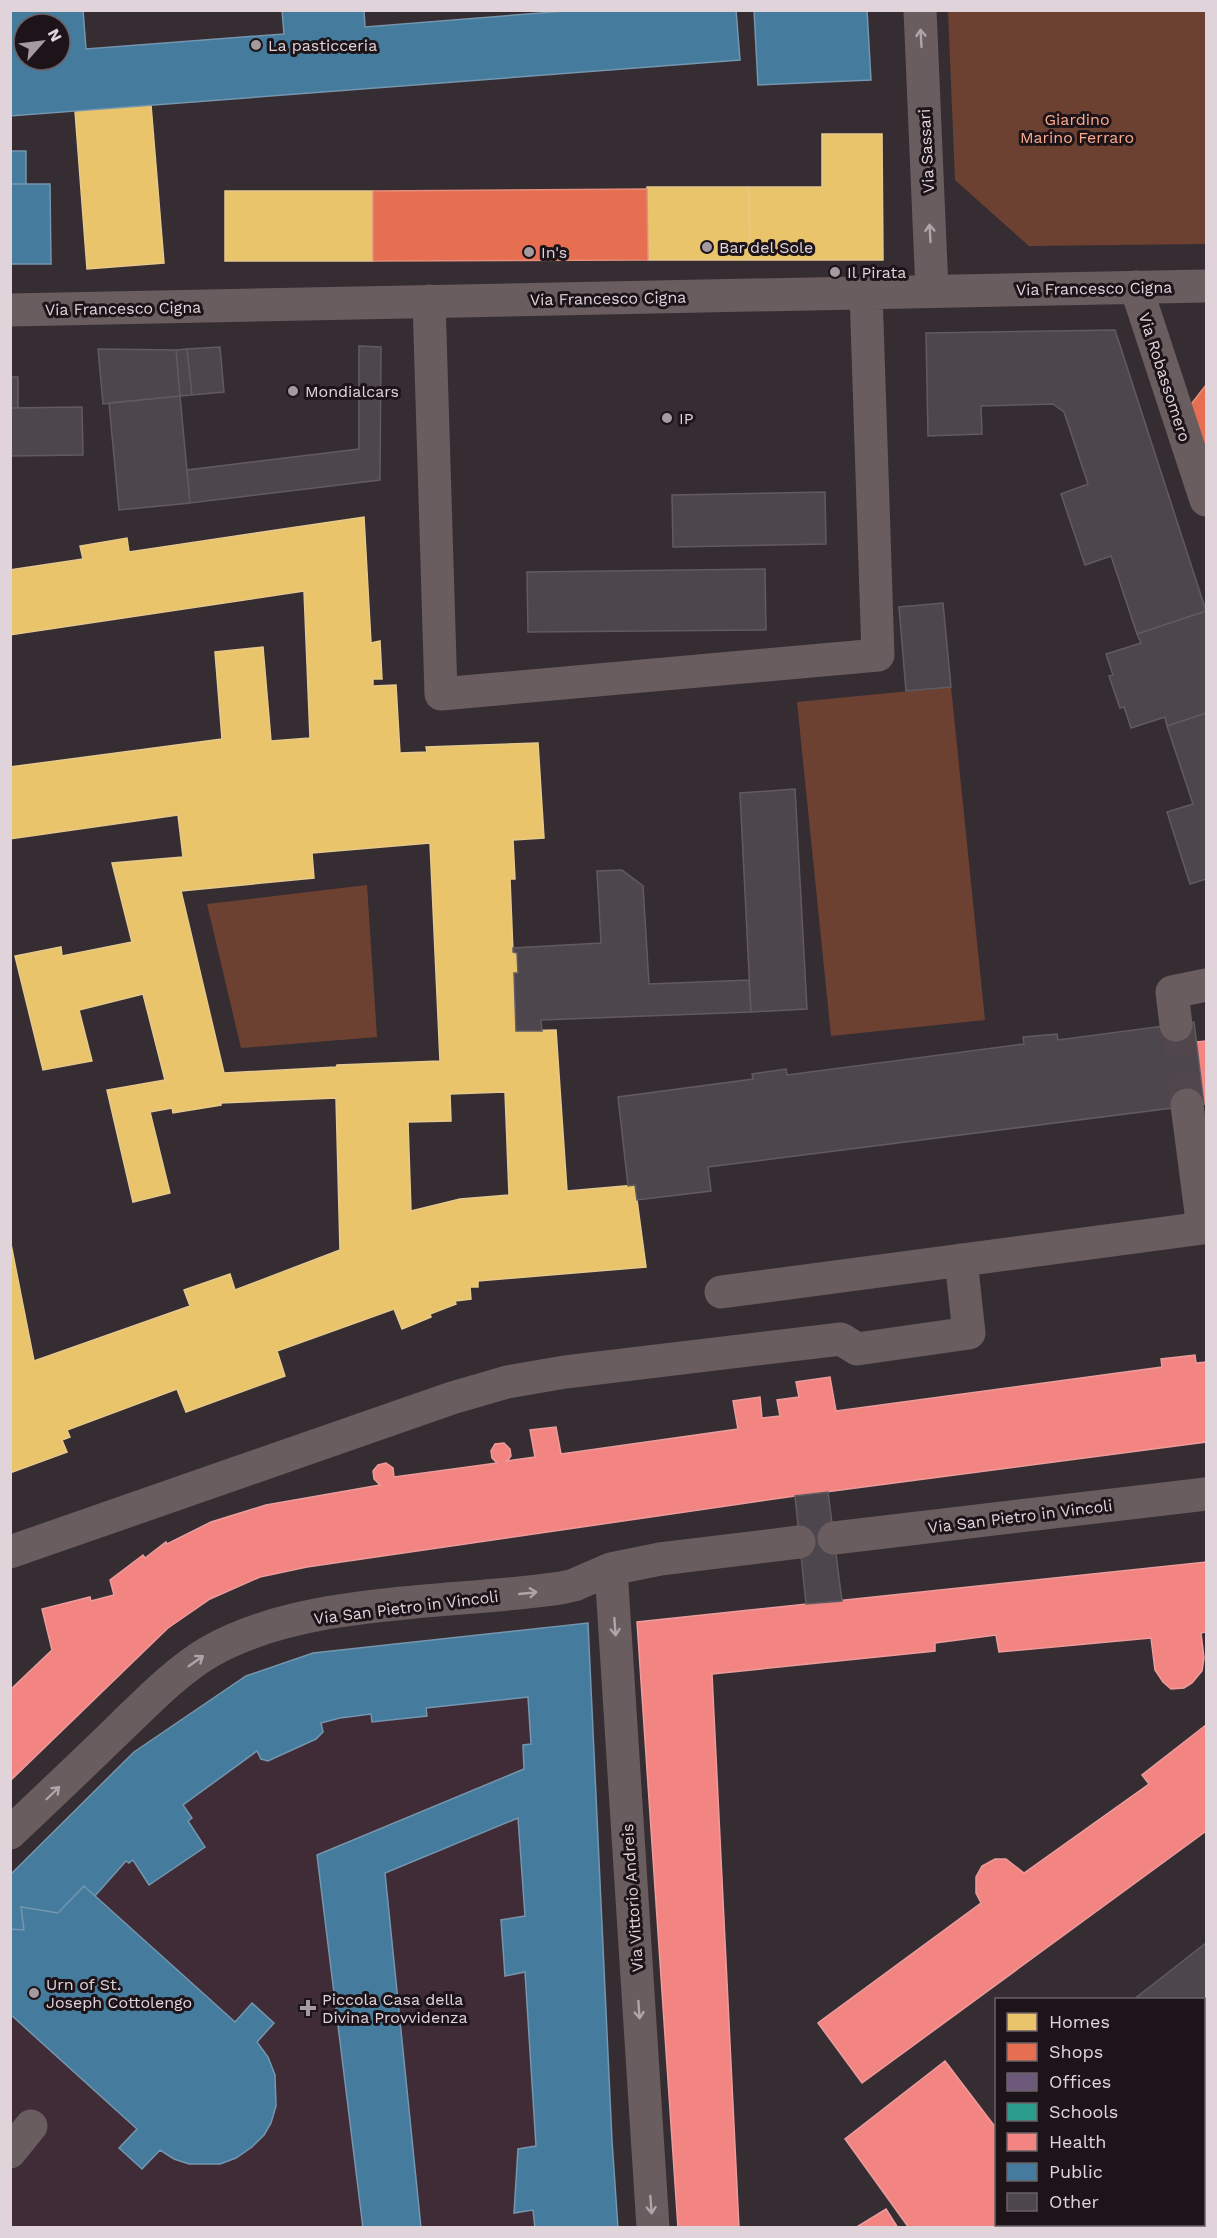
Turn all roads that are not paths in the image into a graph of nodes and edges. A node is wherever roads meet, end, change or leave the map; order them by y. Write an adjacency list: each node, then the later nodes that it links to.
1 (920, 10): 4 (street, Via Sassari, one-way to 1)
2 (1206, 286): 3 (street, Via Francesco Cigna)
3 (1136, 287): 4 (street, Via Francesco Cigna); 8 (street, Via Robassomero)
4 (932, 291): 5 (street, Via Francesco Cigna)
5 (866, 292): 6 (street, Via Francesco Cigna); 6 (street)
6 (429, 302): 7 (street, Via Francesco Cigna)
7 (10, 310)
8 (1206, 500)
9 (1206, 985): 10 (street)
10 (1176, 1024)
11 (1187, 1105): 12 (street)
12 (961, 1260): 13 (street); 17 (street)
13 (721, 1292)
14 (1206, 1494): 15 (street, Via San Pietro in Vincoli)
15 (834, 1538)
16 (799, 1542): 18 (street, Via San Pietro in Vincoli)
17 (10, 1552)
18 (611, 1569): 19 (street, Via San Pietro in Vincoli, one-way to 18); 22 (street, Via Vittorio Andreis, one-way to 22)
19 (10, 1833)
20 (31, 2126): 21 (street)
21 (10, 2152)
22 (653, 2228)

